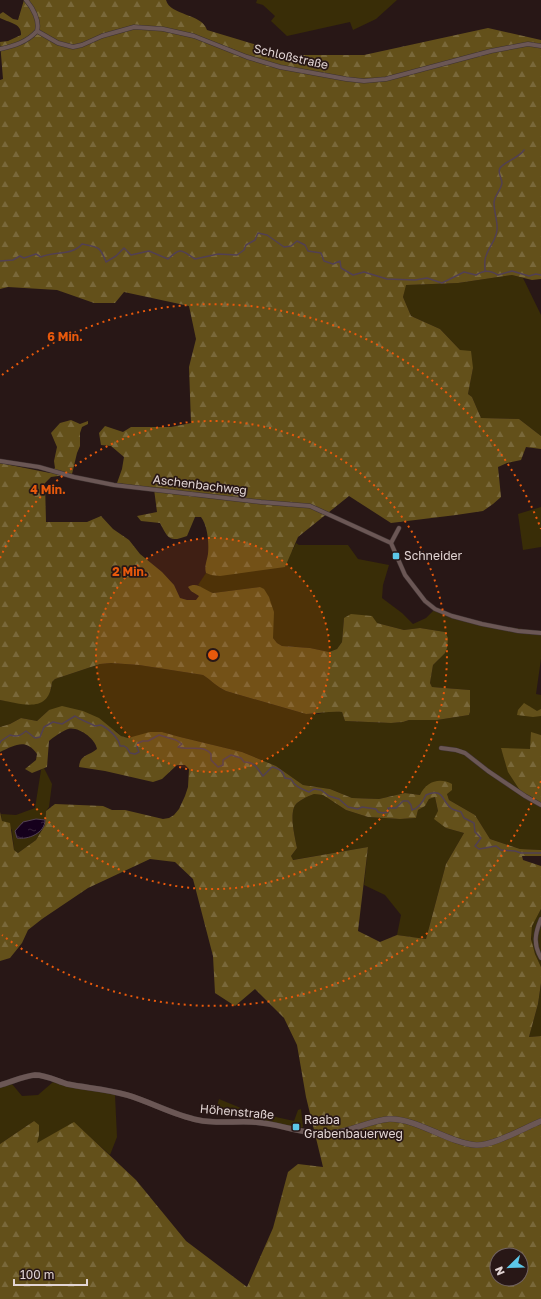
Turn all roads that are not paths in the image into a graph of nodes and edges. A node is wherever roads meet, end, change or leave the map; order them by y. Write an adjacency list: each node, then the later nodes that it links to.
1 (26, 0): 2 (street)
2 (37, 31): 3 (street, Schloßstraße); 4 (street)
3 (541, 46)
4 (0, 48)
5 (0, 461): 7 (street, Aschenbachweg)
6 (399, 528): 7 (street)
7 (391, 543): 8 (street)
8 (541, 633)
9 (441, 748): 10 (street)
10 (541, 805)
11 (541, 919): 12 (street)
12 (541, 958)
13 (0, 1085): 14 (street, Höhenstraße)
14 (541, 1121)

